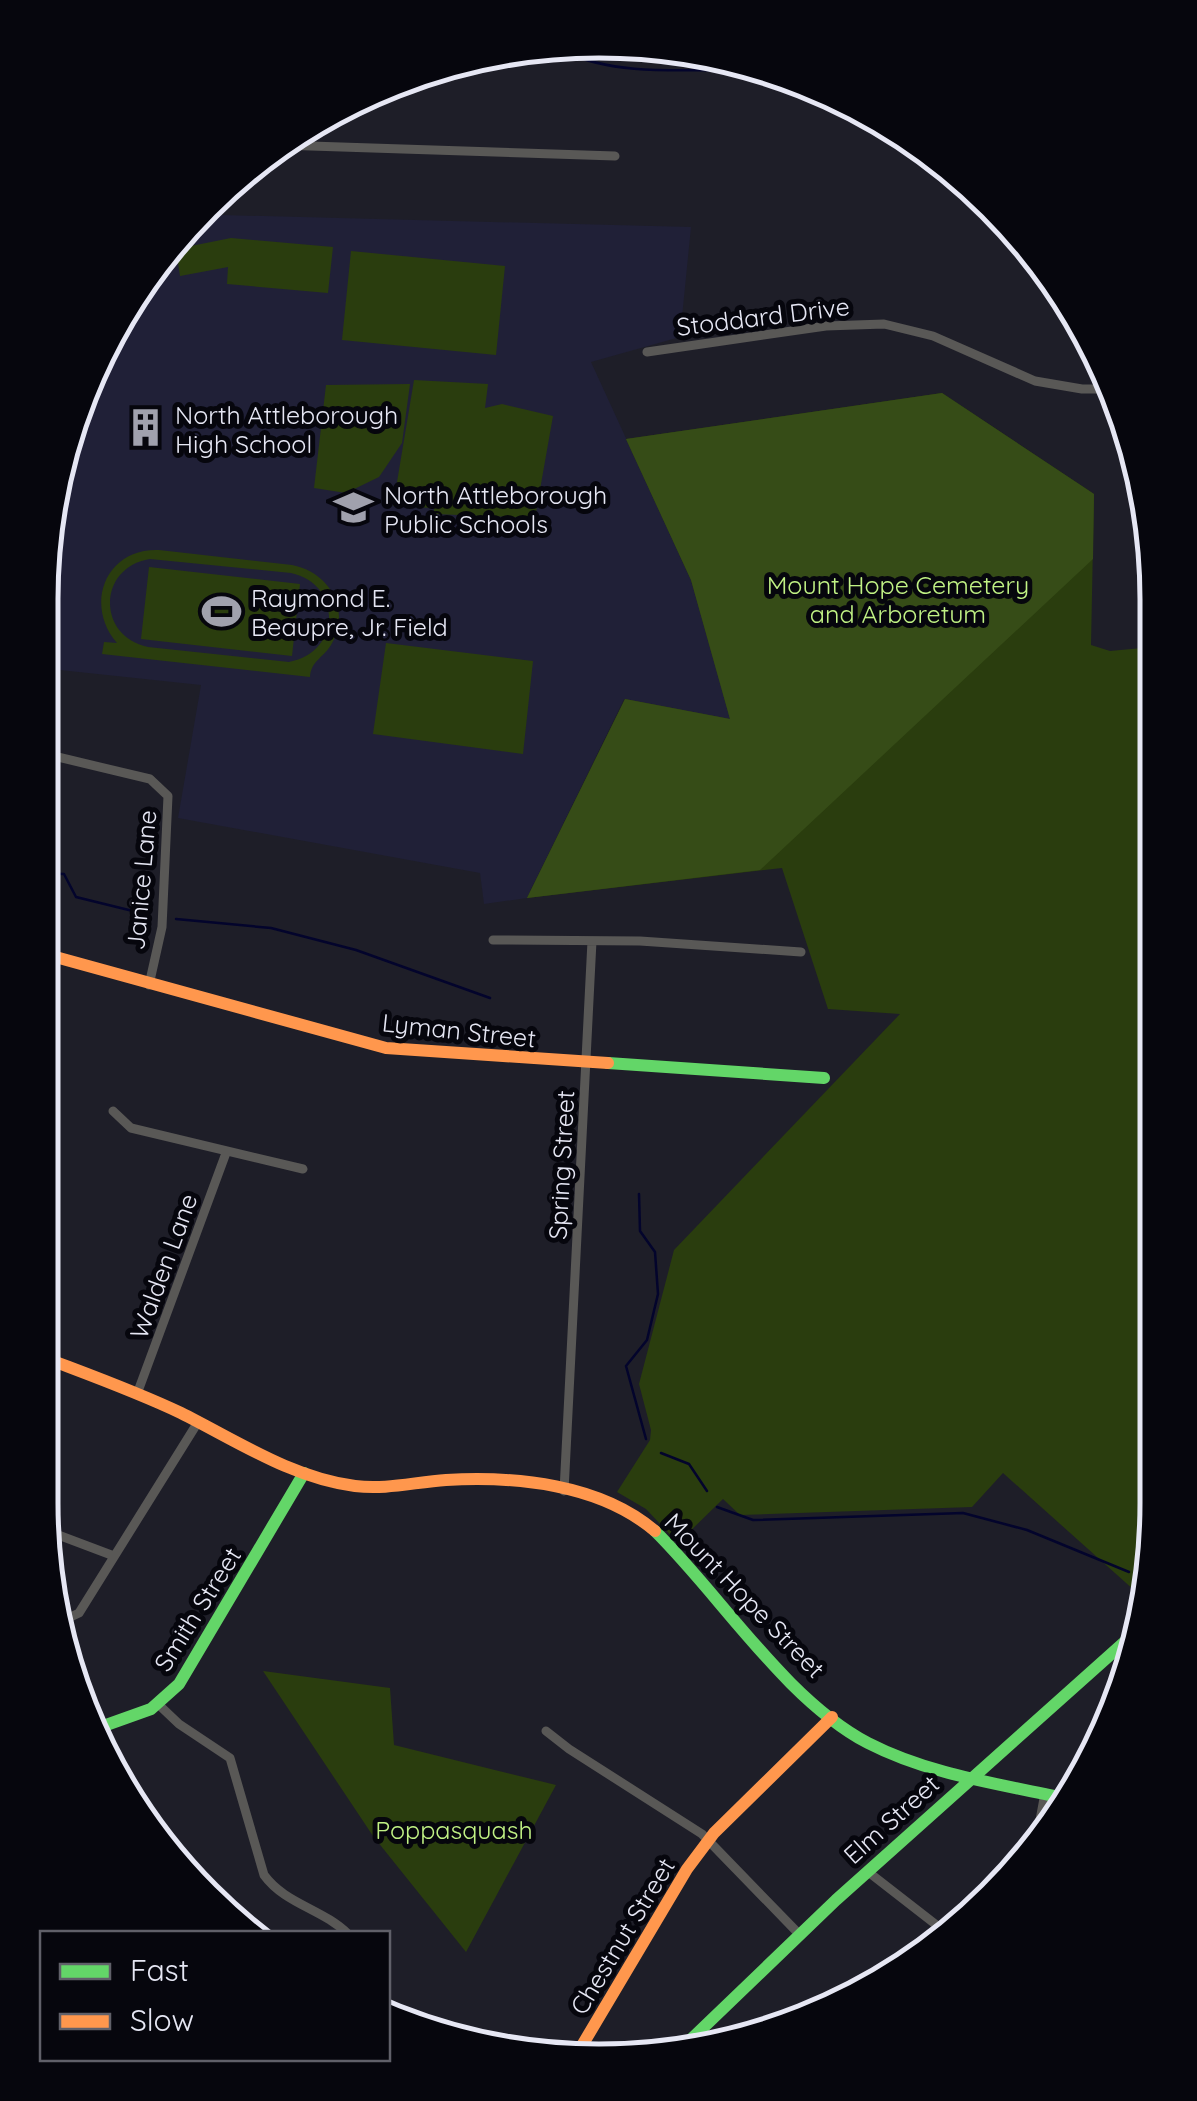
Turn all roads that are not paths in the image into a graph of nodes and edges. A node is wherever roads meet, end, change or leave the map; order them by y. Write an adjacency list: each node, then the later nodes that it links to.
1 (303, 146): 2 (street)
2 (615, 156)
3 (647, 352): 4 (street, Stoddard Drive)
4 (1097, 389)
5 (58, 757): 10 (street, Janice Lane)
6 (493, 940): 7 (street)
7 (592, 942): 8 (street); 11 (street, Spring Street)
8 (801, 952)
9 (58, 958): 10 (street, Lyman Street)
10 (149, 984): 11 (street, Lyman Street)
11 (587, 1064): 12 (street, Lyman Street); 20 (street, Spring Street)
12 (824, 1078)
13 (113, 1111): 14 (street)
14 (226, 1153): 15 (street); 17 (street, Walden Lane)
15 (302, 1168)
16 (58, 1363): 17 (street, Mount Hope Street)
17 (137, 1394): 18 (street, Mount Hope Street)
18 (198, 1422): 19 (street, Mount Hope Street); 22 (street)
19 (304, 1474): 20 (street, Mount Hope Street); 25 (street, Smith Street)
20 (564, 1491): 26 (street, Mount Hope Street)
21 (59, 1536): 22 (street)
22 (114, 1556): 23 (street)
23 (70, 1618)
24 (1120, 1646): 29 (street, Elm Street)
25 (159, 1705): 27 (street, Smith Street); 36 (street)
26 (832, 1717): 29 (street, Mount Hope Street); 33 (street, Chestnut Street)
27 (106, 1725)
28 (546, 1731): 33 (street, Chestnut Street)
29 (973, 1776): 30 (street, Mount Hope Street); 34 (street, Elm Street)
30 (1045, 1794): 31 (street, Mount Hope Street); 32 (street)
31 (1053, 1796)
32 (1041, 1812)
33 (707, 1842): 37 (street); 39 (street, Chestnut Street)
34 (867, 1871): 35 (street); 37 (street, Elm Street)
35 (936, 1925)
36 (345, 1931)
37 (799, 1934): 38 (street, Elm Street)
38 (697, 2034)
39 (583, 2043)

